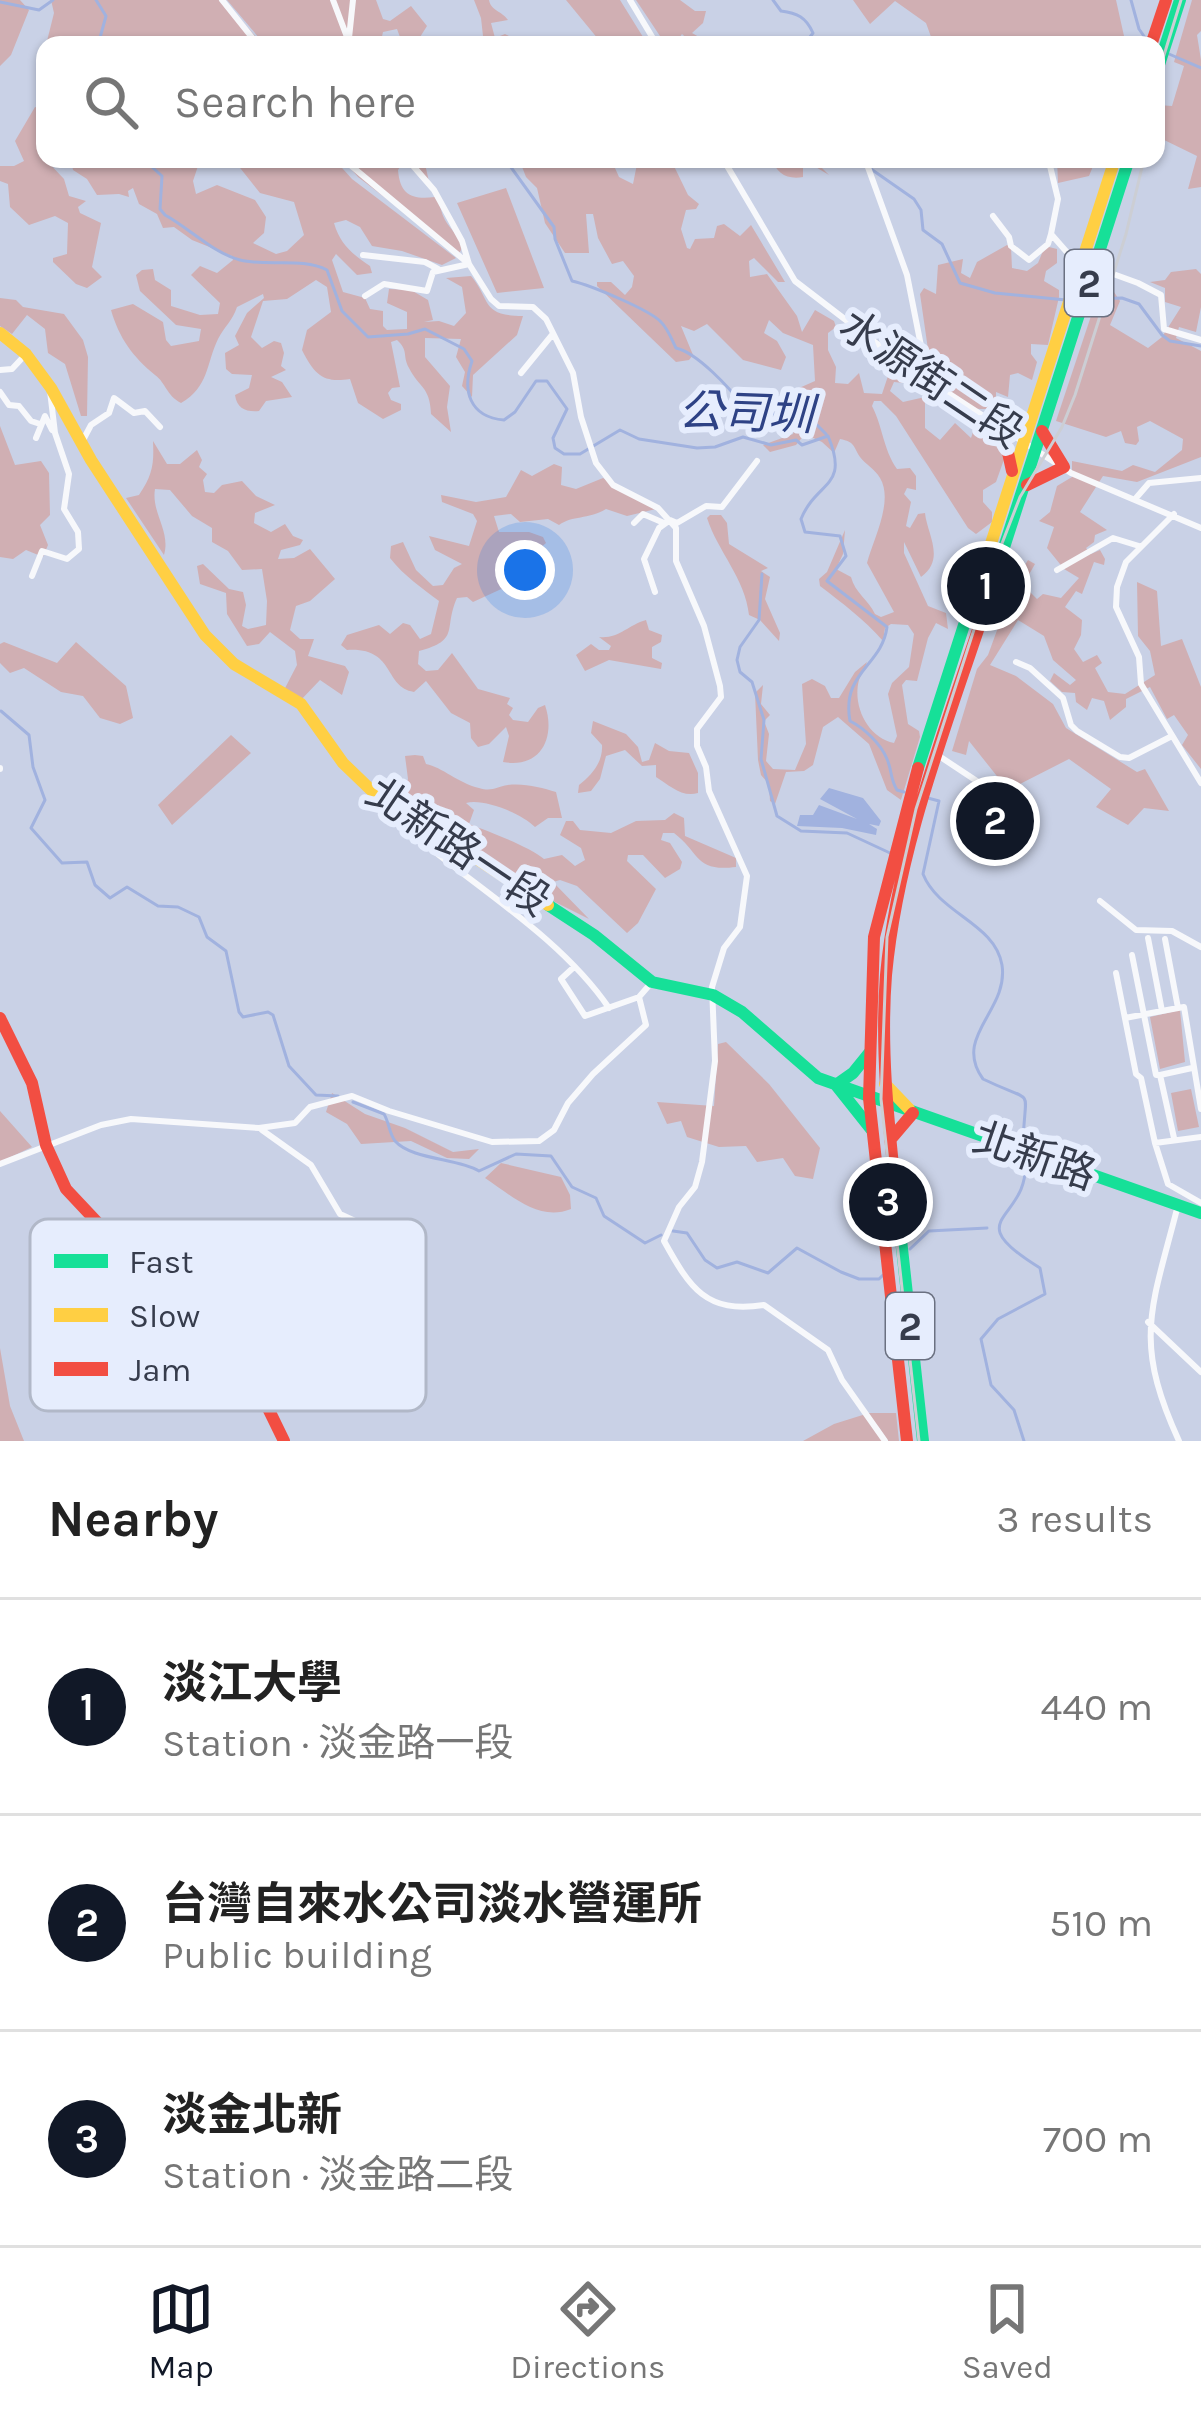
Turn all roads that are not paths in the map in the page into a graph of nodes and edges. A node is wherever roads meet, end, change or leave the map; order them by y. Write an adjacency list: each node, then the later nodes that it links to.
1 (222, 0): 7 (street)
2 (333, 0): 8 (street)
3 (352, 0): 9 (street)
4 (630, 0): 10 (street)
5 (1166, 0): 11 (main road)
6 (1180, 0): 12 (main road)
7 (251, 36)
8 (347, 36)
9 (350, 36)
10 (652, 36)
11 (1154, 36)
12 (1165, 46)
13 (354, 168): 23 (street)
14 (415, 168): 23 (street)
15 (728, 168): 30 (street, 水源街二段)
16 (869, 168): 30 (street)
17 (1050, 168): 21 (street)
18 (1112, 168): 35 (main road, 2)
19 (1126, 168): 35 (main road, 2)
20 (993, 216): 21 (street)
21 (1052, 234): 28 (street)
22 (363, 255): 24 (street)
23 (470, 264): 24 (street); 27 (street)
24 (438, 269): 25 (street)
25 (365, 296)
26 (0, 333): 29 (main road, 北新路一段)
27 (552, 335): 32 (street); 53 (street)
28 (1201, 340)
29 (26, 354): 31 (street); 33 (main road, 北新路一段)
30 (902, 363): 38 (street, 水源街二段)
31 (0, 370)
32 (521, 373)
33 (51, 388): 41 (street); 44 (main road, 北新路一段)
34 (0, 392): 37 (street)
35 (1044, 405): 36 (main road, 2); 40 (main road, 2)
36 (1032, 416): 38 (main road); 43 (main road, 2)
37 (40, 424): 41 (street); 42 (street)
38 (997, 424): 43 (street, 水源街二段); 48 (main road)
39 (160, 427): 44 (street)
40 (1042, 431): 45 (main road, 2); 47 (main road)
41 (55, 433): 58 (street)
42 (36, 438)
43 (1024, 441): 45 (street, 水源街二段); 48 (main road, 2)
44 (82, 442): 66 (main road, 北新路一段)
45 (1037, 449): 47 (street, 水源街二段); 50 (main road, 2)
46 (757, 460): 53 (street)
47 (1064, 466): 50 (main road); 51 (street, 水源街二段)
48 (1013, 475): 50 (main road, 2)
49 (1201, 478): 51 (street)
50 (1024, 487)
51 (1136, 498): 52 (street, 水源街二段)
52 (1174, 514): 55 (street, 水源街二段); 56 (street)
53 (667, 521): 54 (street); 59 (street); 76 (street)
54 (634, 523)
55 (1201, 528)
56 (1139, 546): 57 (street); 61 (street)
57 (1057, 570)
58 (32, 576)
59 (655, 592)
60 (1016, 662): 61 (street)
61 (1172, 736): 64 (street)
62 (936, 754): 63 (main road, 2); 63 (main road, 2); 65 (street)
63 (920, 783): 67 (main road, 2)
64 (1201, 783)
65 (1028, 815)
66 (416, 820): 73 (street); 75 (main road, 北新路一段)
67 (902, 845): 84 (main road, 2); 87 (main road, 2)
68 (1100, 901): 71 (street)
69 (1148, 938): 80 (street)
70 (1165, 939): 79 (street)
71 (1201, 947)
72 (1132, 955): 81 (street)
73 (574, 967): 78 (street); 78 (street)
74 (1116, 973): 83 (street)
75 (652, 982): 76 (main road, 北新路一段); 77 (street)
76 (713, 995): 88 (main road, 北新路一段); 113 (street)
77 (639, 997): 78 (street); 94 (street)
78 (609, 1008)
79 (1178, 1008): 80 (street); 85 (street)
80 (1162, 1011): 81 (street)
81 (1144, 1014): 83 (street); 86 (street)
82 (0, 1018): 100 (main road)
83 (1125, 1018): 99 (street)
84 (870, 1052): 88 (main road); 90 (main road, 2)
85 (1194, 1068): 86 (street); 89 (street)
86 (1160, 1075): 97 (street)
87 (885, 1084): 91 (main road, 2); 93 (main road)
88 (836, 1085): 90 (main road, 北新路一段); 95 (main road)
89 (1199, 1089): 92 (street)
90 (869, 1098): 91 (main road, 北新路); 95 (main road, 2)
91 (885, 1104): 93 (main road, 北新路); 98 (main road, 2)
92 (1201, 1108)
93 (913, 1113): 98 (main road); 101 (main road, 北新路)
94 (259, 1128): 100 (street); 108 (street)
95 (871, 1129): 114 (main road, 2)
96 (1201, 1137): 97 (street)
97 (1174, 1138): 99 (street)
98 (890, 1140): 115 (main road, 2)
99 (1155, 1143): 104 (street)
100 (46, 1145): 102 (street); 107 (main road)
101 (1033, 1154): 103 (street); 105 (main road, 北新路)
102 (0, 1164)
103 (1033, 1171)
104 (1201, 1203)
105 (1178, 1205): 106 (main road, 北新路); 109 (street)
106 (1201, 1213)
107 (93, 1219)
108 (351, 1219)
109 (1148, 1322): 110 (street); 116 (street)
110 (1201, 1372)
111 (269, 1411): 112 (main road)
112 (284, 1441)
113 (885, 1441)
114 (908, 1441)
115 (922, 1441)
116 (1179, 1441)

